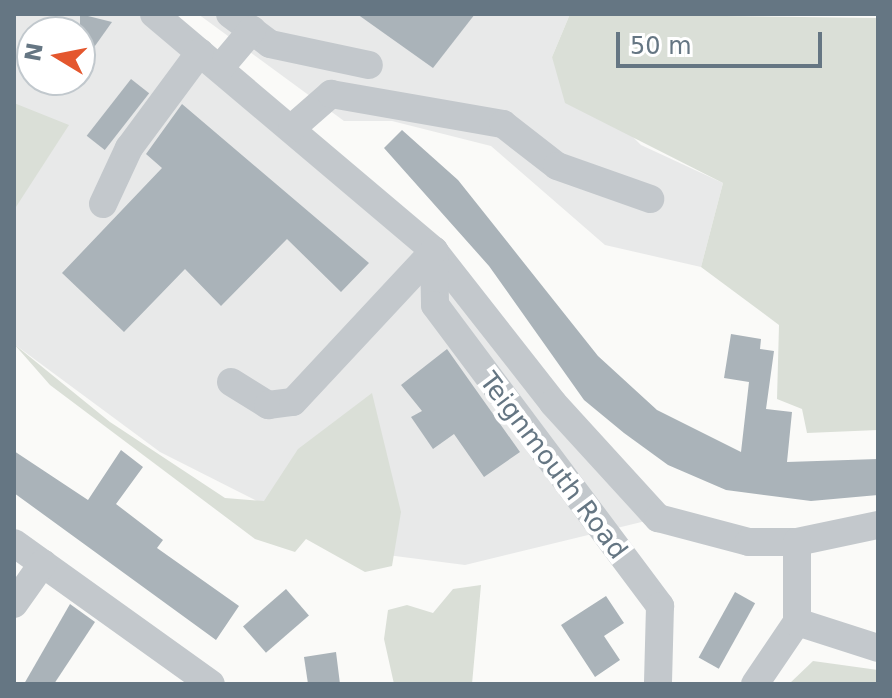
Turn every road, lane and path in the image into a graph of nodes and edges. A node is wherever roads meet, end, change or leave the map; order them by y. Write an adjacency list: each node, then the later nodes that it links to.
1 (154, 14): 3 (street, Teignmouth Road)
2 (241, 22): 3 (street); 4 (street)
3 (210, 60): 5 (street, Teignmouth Road); 7 (street)
4 (369, 65)
5 (292, 128): 6 (street); 8 (street, Teignmouth Road)
6 (650, 199)
7 (103, 204)
8 (434, 251): 9 (street); 11 (street, Teignmouth Road); 18 (street, Teignmouth Road)
9 (231, 382)
10 (878, 525): 11 (street, Teignmouth Road)
11 (797, 542): 15 (street)
12 (14, 543): 13 (street)
13 (43, 563): 14 (street); 17 (street)
14 (14, 604)
15 (797, 622): 16 (street); 19 (street)
16 (878, 648)
17 (211, 684)
18 (658, 684)
19 (755, 684)

